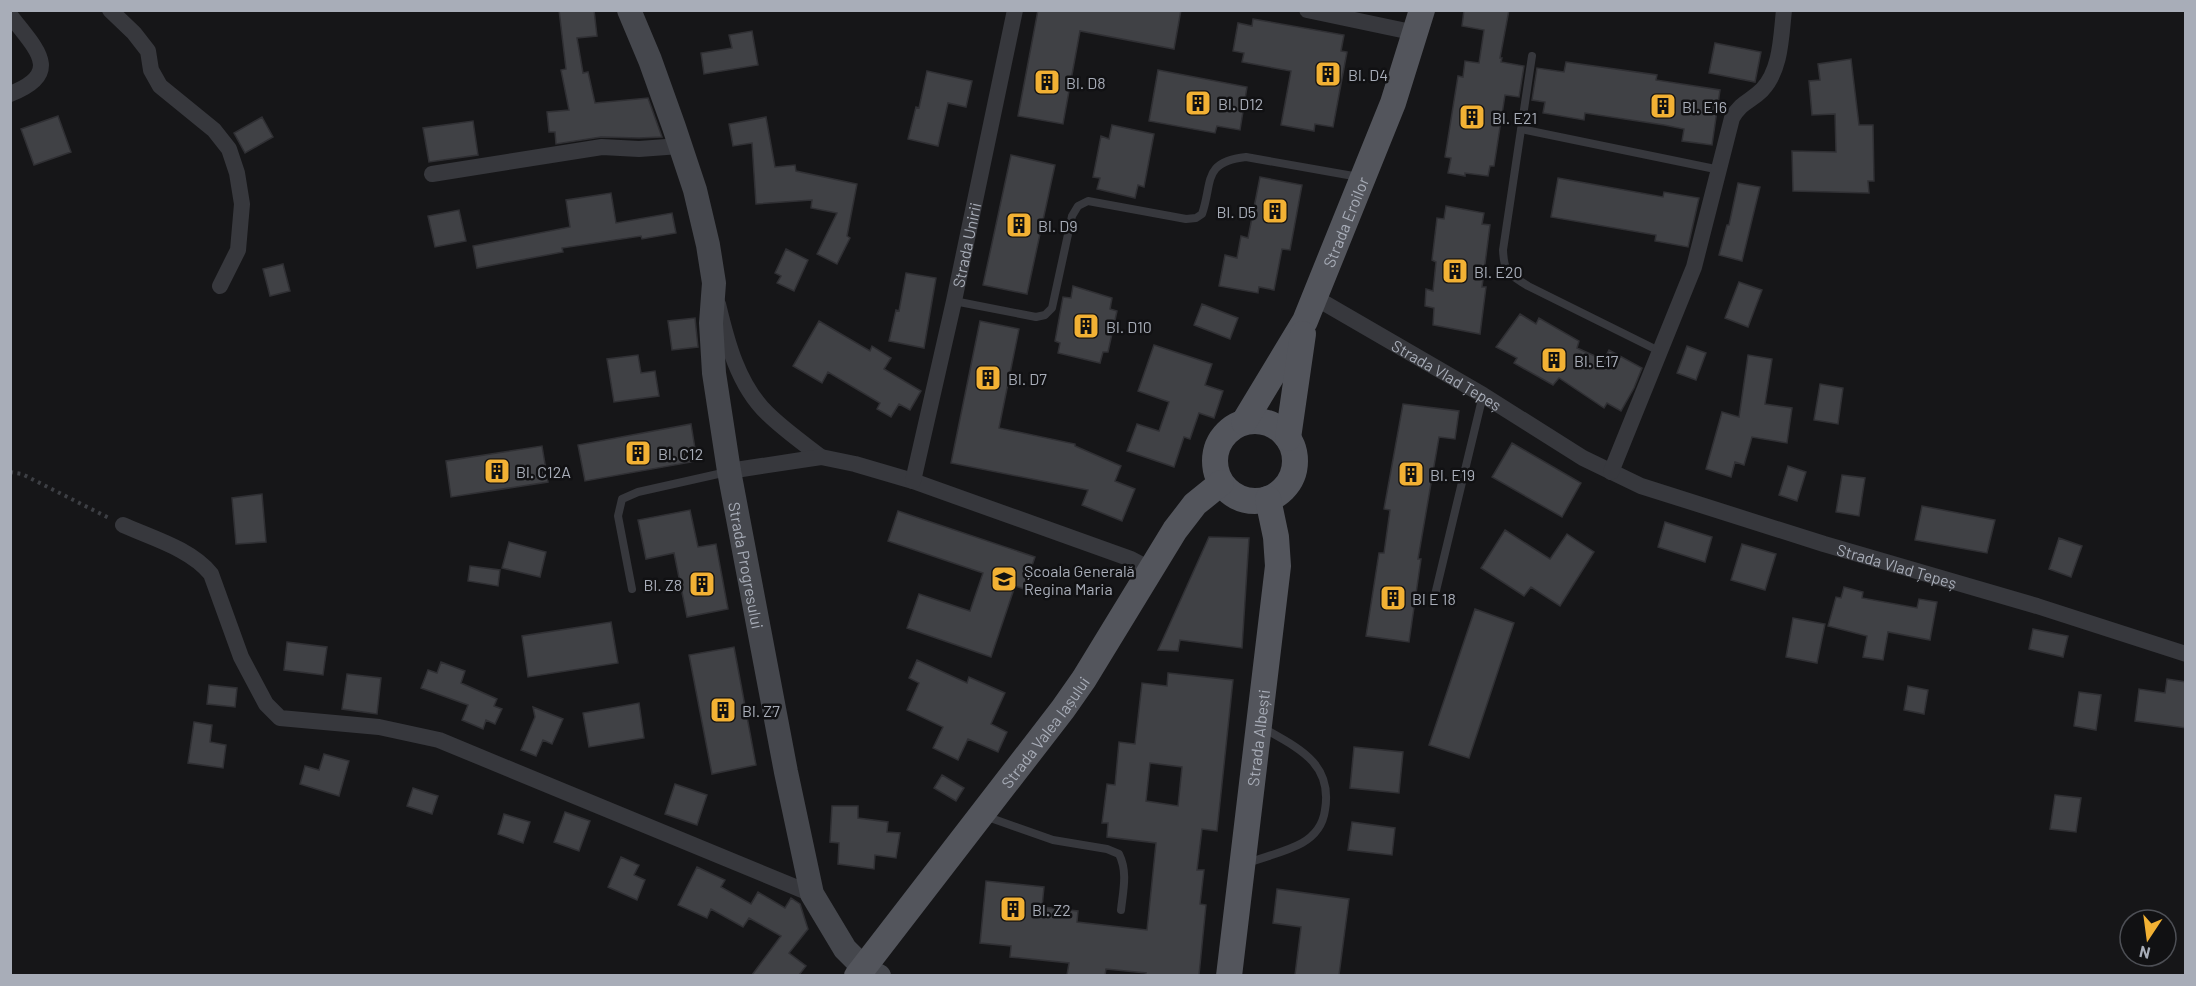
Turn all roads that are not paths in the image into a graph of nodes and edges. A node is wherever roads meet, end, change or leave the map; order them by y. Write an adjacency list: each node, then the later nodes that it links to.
1 (110, 10): 16 (street)
2 (629, 10): 11 (street, Strada Progresului)
3 (1015, 10): 18 (street, Strada Unirii)
4 (1307, 10): 7 (street)
5 (1784, 10): 12 (street)
6 (10, 15): 9 (street)
7 (1419, 22): 14 (main road, Strada Eroilor)
8 (1532, 56): 10 (lane)
9 (10, 94)
10 (1521, 129): 12 (lane); 20 (lane)
11 (680, 146): 13 (street); 15 (street, Strada Progresului)
12 (1720, 170): 20 (street)
13 (432, 174)
14 (1361, 177): 17 (main road, Strada Eroilor); 18 (lane)
15 (714, 283): 24 (street); 25 (street, Strada Progresului)
16 (220, 286)
17 (1314, 297): 19 (main road, Strada Eroilor); 21 (street, Strada Vlad Țepeș)
18 (954, 301): 27 (street, Strada Unirii)
19 (1305, 321): 22 (main road, Strada Eroilor); 23 (main road)
20 (1661, 352): 26 (street)
21 (1483, 395): 26 (street, Strada Vlad Țepeș); 33 (lane)
22 (1244, 422): 23 (main road); 28 (main road)
23 (1288, 438): 29 (main road)
24 (821, 457): 25 (street); 27 (street)
25 (729, 471): 32 (lane); 38 (street, Strada Progresului)
26 (1611, 472): 34 (street, Strada Vlad Țepeș)
27 (913, 481): 31 (street)
28 (1221, 483): 29 (main road); 31 (main road, Strada Valea Iașului)
29 (1268, 499): 35 (main road, Strada Albești)
30 (123, 525): 38 (street)
31 (1150, 569): 36 (main road, Strada Valea Iașului)
32 (632, 589)
33 (1434, 599)
34 (2186, 654)
35 (1259, 726): 37 (main road, Strada Albești); 37 (lane)
36 (982, 815): 39 (lane); 40 (main road, Strada Valea Iașului)
37 (1242, 865): 41 (main road, Strada Albești)
38 (812, 894): 40 (street, Strada Progresului)
39 (1121, 910)
40 (866, 973)
41 (1229, 975)

